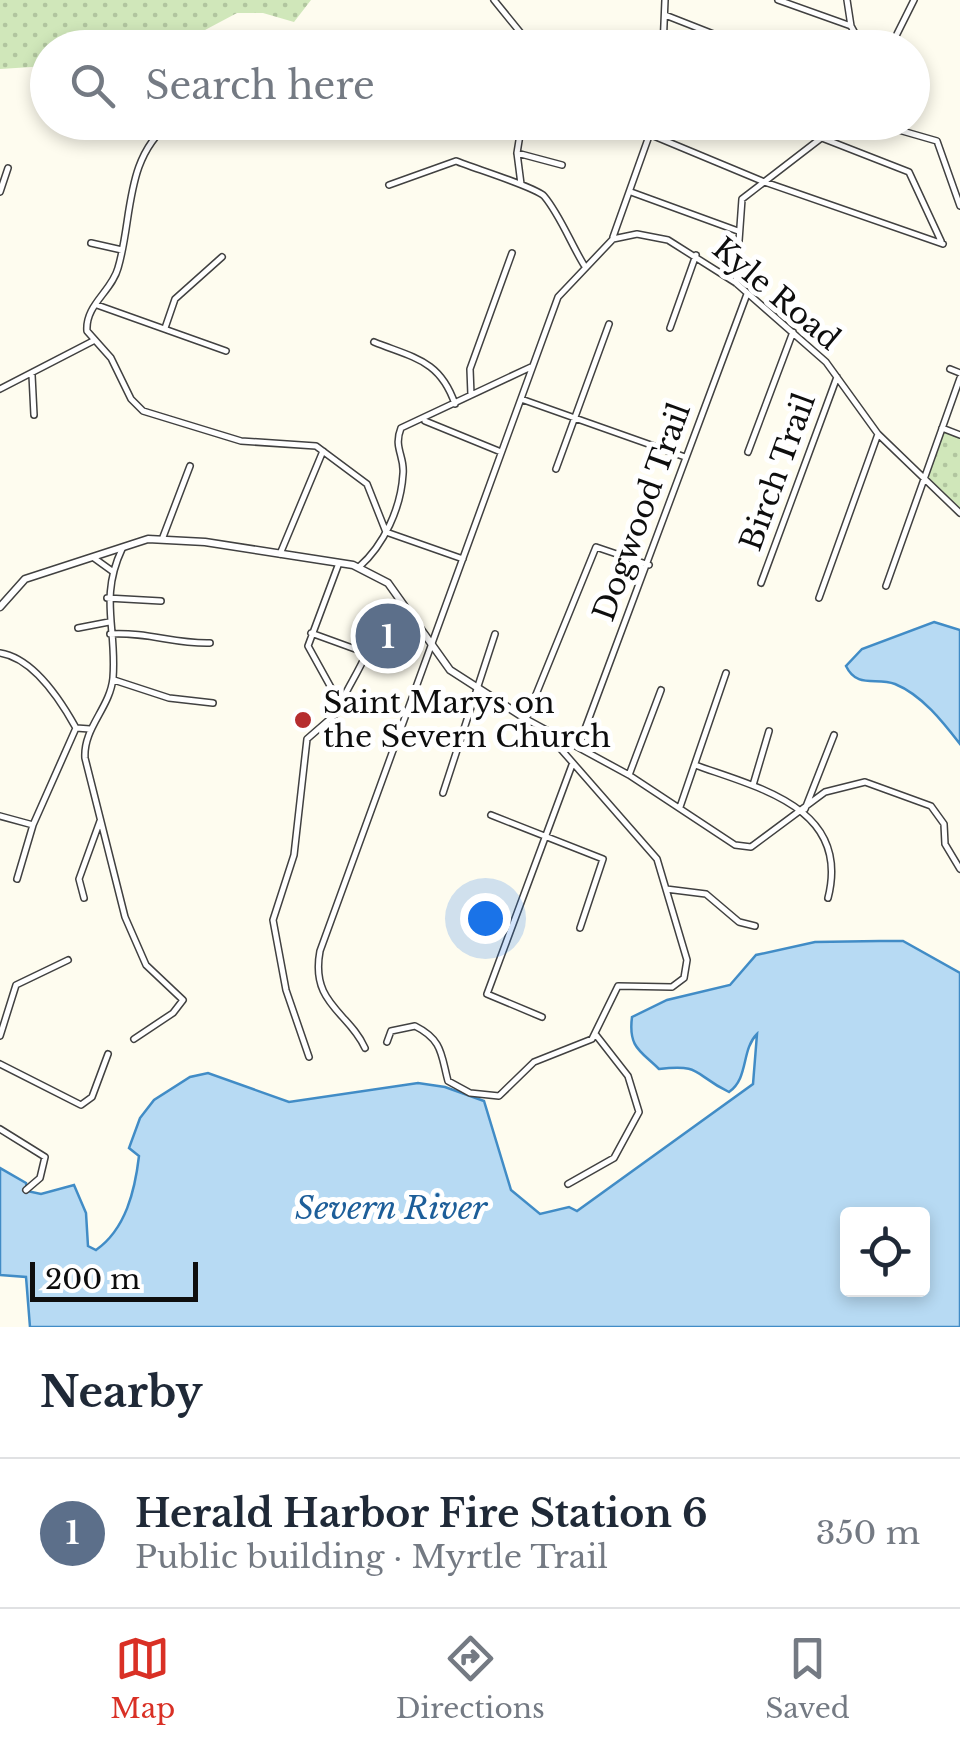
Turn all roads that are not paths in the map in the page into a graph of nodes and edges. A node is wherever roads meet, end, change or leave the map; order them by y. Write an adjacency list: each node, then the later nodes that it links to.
1 (494, 0): 8 (street)
2 (665, 0): 6 (street)
3 (778, 0): 7 (street)
4 (846, 0): 7 (street)
5 (914, 0): 12 (street)
6 (665, 15): 9 (street); 10 (street)
7 (851, 26): 11 (street)
8 (518, 30)
9 (664, 30)
10 (703, 30)
11 (853, 30)
12 (899, 30)
13 (930, 139): 28 (street)
14 (156, 140): 32 (street)
15 (519, 140): 20 (street)
16 (647, 140): 27 (street)
17 (663, 140): 23 (street)
18 (815, 140): 23 (street)
19 (830, 140): 23 (street)
20 (517, 153): 21 (street); 24 (street)
21 (562, 165)
22 (8, 168): 26 (street)
23 (762, 181): 29 (street)
24 (521, 184): 25 (street); 36 (street)
25 (388, 185)
26 (0, 192)
27 (631, 192): 29 (street); 30 (street)
28 (960, 206)
29 (738, 230): 37 (street)
30 (613, 239): 34 (street, Kyle Road); 36 (street)
31 (91, 244): 32 (street)
32 (122, 250): 39 (street)
33 (512, 254): 53 (street)
34 (696, 255): 37 (street, Kyle Road); 42 (street)
35 (222, 257): 41 (street)
36 (584, 265): 47 (street)
37 (736, 283): 38 (street, Kyle Road)
38 (747, 294): 43 (street, Kyle Road); 65 (street, Dogwood Trail)
39 (95, 304): 41 (street); 44 (street)
40 (609, 324): 57 (street)
41 (165, 328): 46 (street)
42 (670, 328)
43 (793, 332): 51 (street, Kyle Road); 64 (street)
44 (93, 341): 49 (street); 62 (street)
45 (374, 342): 55 (street)
46 (226, 351)
47 (531, 368): 53 (street); 54 (street)
48 (950, 369): 50 (street)
49 (32, 375): 52 (street); 56 (street)
50 (960, 376): 59 (street)
51 (837, 377): 60 (street, Kyle Road); 80 (street, Birch Trail)
52 (0, 389)
53 (471, 395): 55 (street)
54 (521, 400): 57 (street); 63 (street)
55 (455, 404): 58 (street)
56 (34, 415)
57 (574, 416): 65 (street); 67 (street)
58 (422, 420): 63 (street); 70 (street)
59 (942, 428): 61 (street); 68 (street)
60 (878, 434): 68 (street, Kyle Road); 83 (street)
61 (960, 435)
62 (323, 452): 70 (street); 73 (street)
63 (501, 452): 75 (street)
64 (748, 452)
65 (685, 457): 77 (street, Dogwood Trail)
66 (190, 466): 71 (street)
67 (556, 470)
68 (924, 478): 69 (street, Kyle Road); 81 (street)
69 (960, 513)
70 (386, 532): 75 (street); 78 (street)
71 (164, 537): 72 (street); 73 (street)
72 (124, 545): 74 (street); 79 (street)
73 (280, 554): 76 (street)
74 (91, 555): 79 (street); 85 (street)
75 (463, 559): 93 (street)
76 (338, 563): 78 (street); 89 (street)
77 (648, 565): 102 (street); 108 (street, Dogwood Trail)
78 (356, 566): 88 (street)
79 (112, 571): 82 (street)
80 (761, 583)
81 (886, 586)
82 (107, 598): 84 (street); 86 (street)
83 (819, 598)
84 (161, 601)
85 (0, 607)
86 (109, 622): 87 (street); 90 (street)
87 (78, 628)
88 (419, 628): 93 (street); 95 (street)
89 (311, 633): 95 (street); 100 (street)
90 (110, 634): 92 (street); 97 (street)
91 (495, 634): 98 (street)
92 (210, 643)
93 (430, 646): 98 (street); 134 (street)
94 (0, 653): 103 (street)
95 (366, 654): 100 (street)
96 (726, 673): 110 (street)
97 (113, 680): 101 (street); 105 (street)
98 (476, 689): 102 (street); 113 (street)
99 (661, 690): 111 (street)
100 (338, 702): 136 (street)
101 (213, 703)
102 (526, 718): 104 (street)
103 (76, 728): 105 (street); 119 (street)
104 (544, 728): 108 (street); 109 (street)
105 (90, 730): 118 (street)
106 (769, 730): 112 (street)
107 (834, 735): 115 (street)
108 (579, 745): 111 (street)
109 (572, 765): 120 (street); 123 (street)
110 (695, 765): 112 (street); 114 (street)
111 (629, 775): 114 (street)
112 (752, 786): 115 (street)
113 (443, 793)
114 (680, 807): 115 (street)
115 (804, 811): 121 (street); 125 (street)
116 (491, 814): 120 (street)
117 (0, 816): 119 (street)
118 (101, 820): 124 (street); 132 (street)
119 (33, 825): 122 (street)
120 (546, 834): 127 (street); 129 (street)
121 (960, 869)
122 (17, 879)
123 (666, 889): 126 (street); 130 (street)
124 (84, 898)
125 (828, 898)
126 (755, 926)
127 (580, 928)
128 (68, 960): 131 (street)
129 (542, 1017)
130 (596, 1035): 133 (street); 139 (street)
131 (0, 1036)
132 (134, 1038)
133 (386, 1042)
134 (366, 1048)
135 (108, 1054): 137 (street)
136 (309, 1057)
137 (0, 1064)
138 (0, 1128): 140 (street)
139 (568, 1184)
140 (26, 1190)

